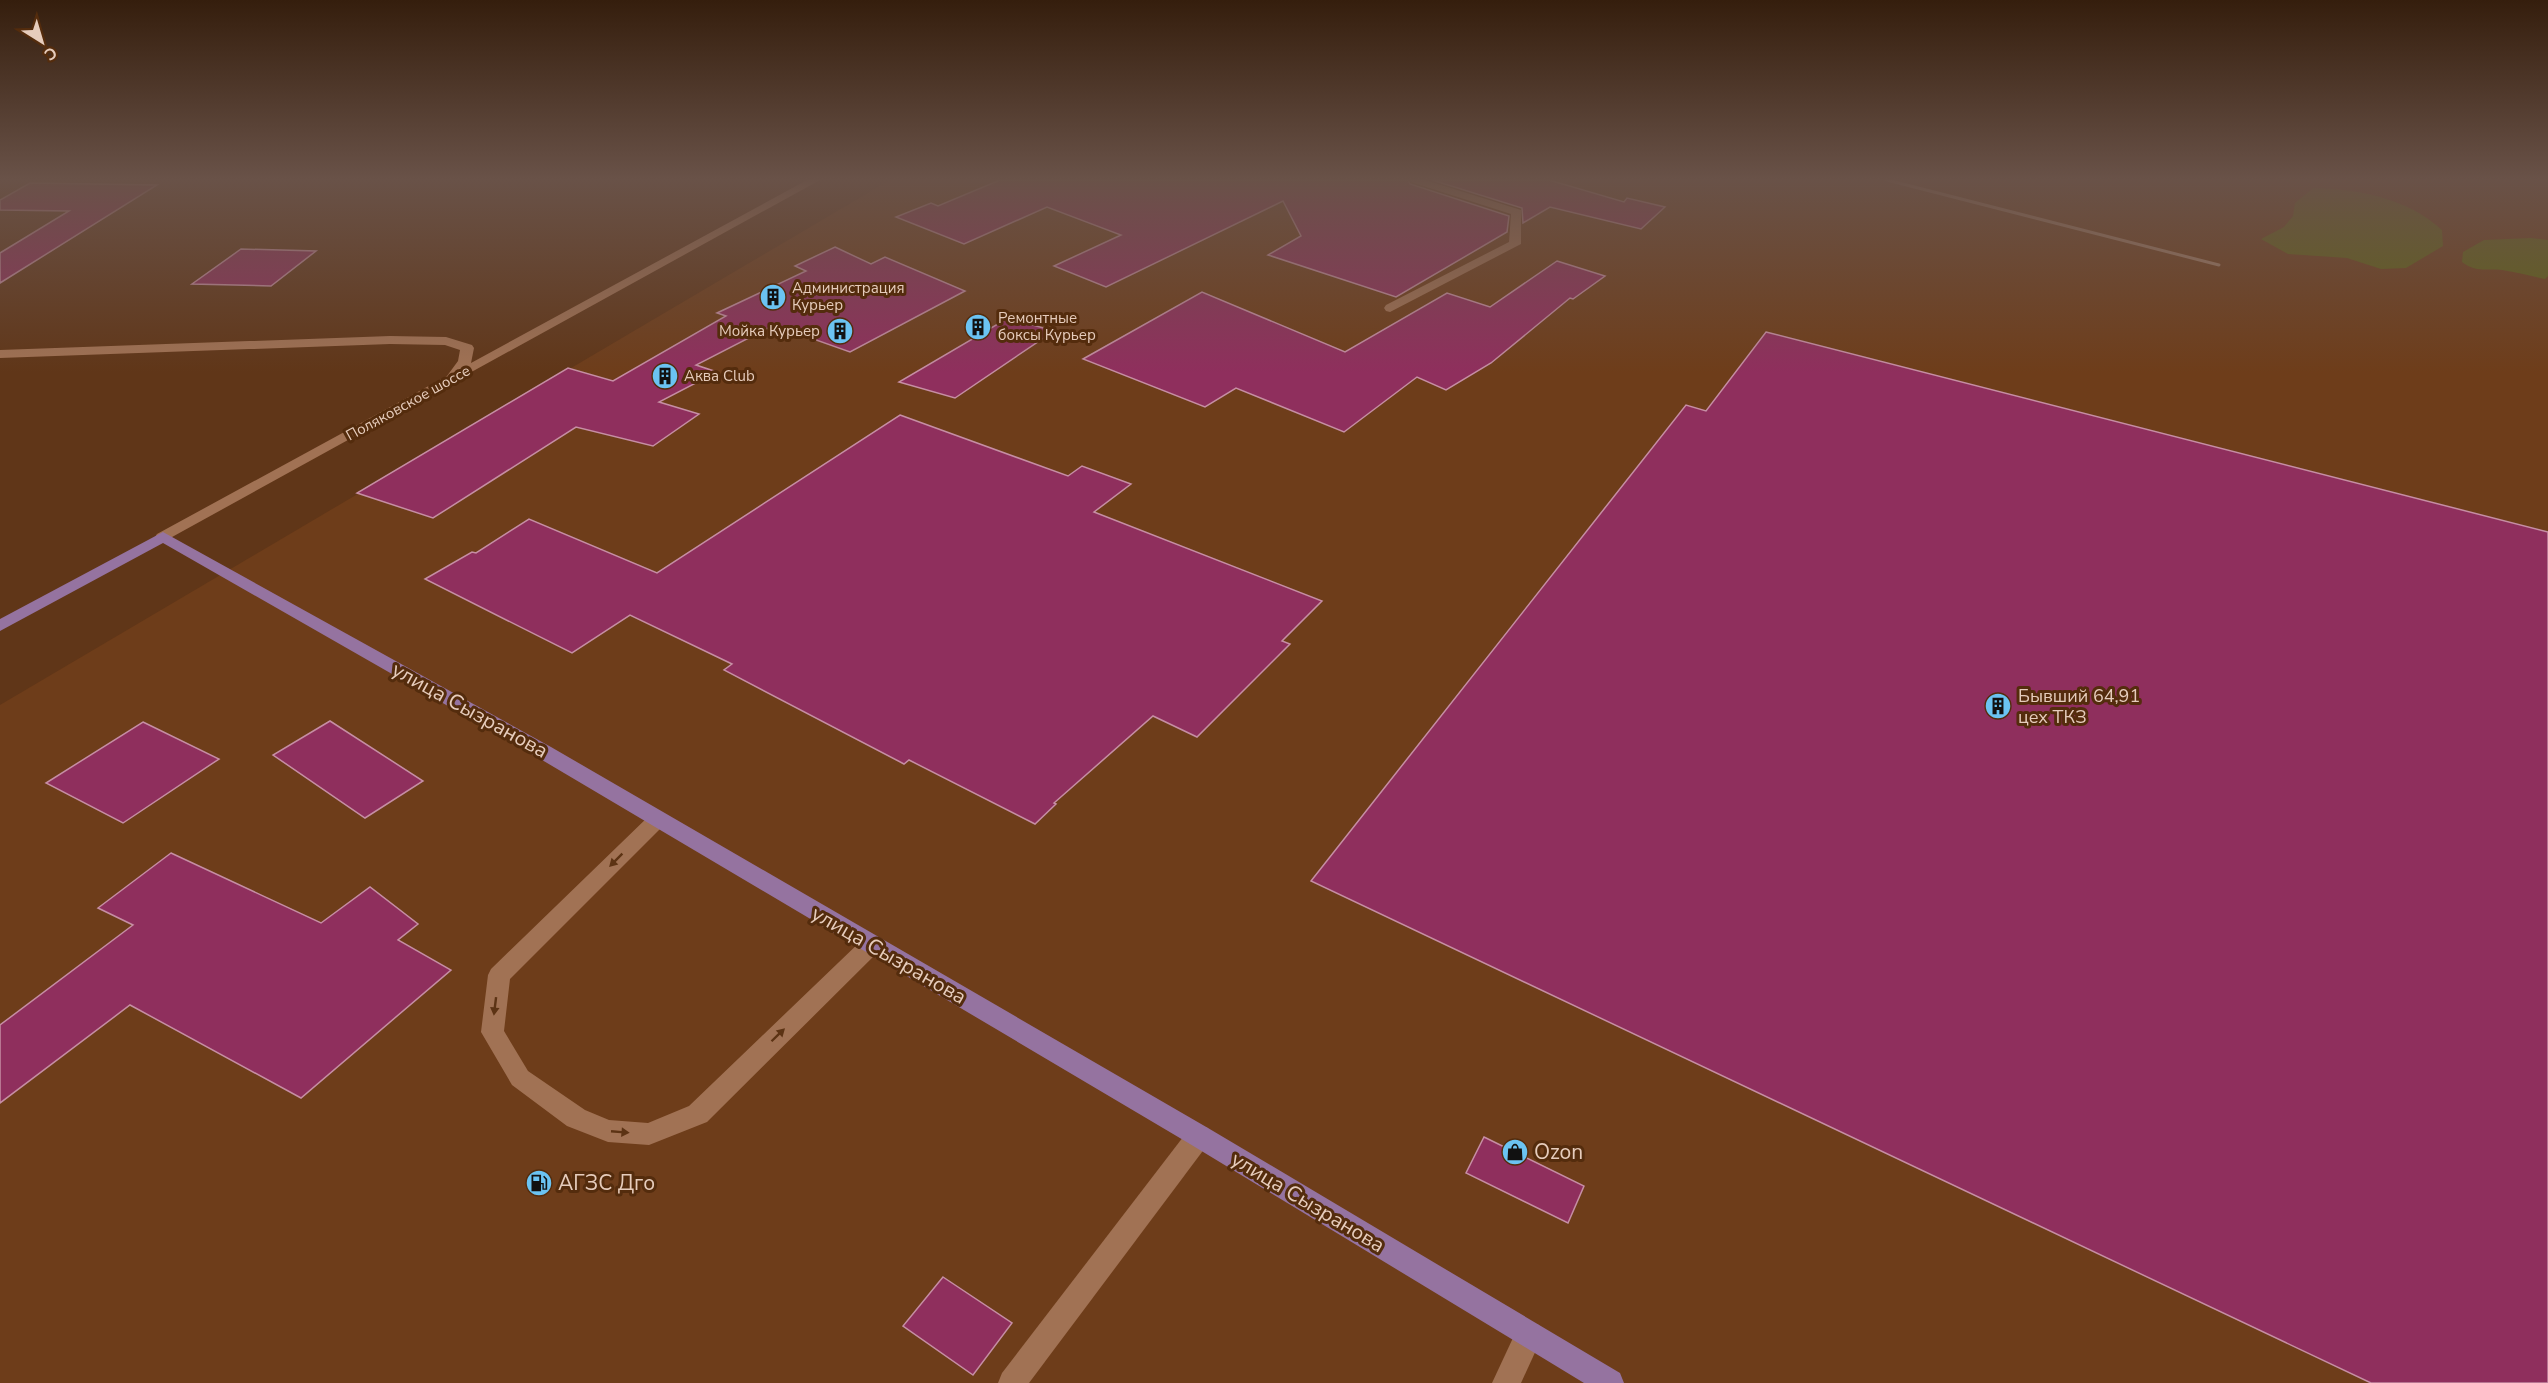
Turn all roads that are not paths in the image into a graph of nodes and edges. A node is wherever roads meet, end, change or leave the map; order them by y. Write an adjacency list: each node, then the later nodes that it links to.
1 (697, 245): 5 (street, Поляковское шоссе)
2 (1514, 245): 3 (street)
3 (1390, 308)
4 (0, 354): 5 (street)
5 (448, 381): 6 (street, Поляковское шоссе)
6 (163, 537): 7 (main road, Поляковское шоссе); 8 (main road, улица Сызранова)
7 (0, 626)
8 (658, 819): 9 (main road, улица Сызранова); 9 (street, one-way to 9)
9 (871, 945): 10 (main road, улица Сызранова)
10 (1199, 1136): 11 (main road, улица Сызранова); 12 (street)
11 (1529, 1335): 13 (street); 14 (main road, улица Сызранова)
12 (1012, 1383)
13 (1506, 1383)
14 (1610, 1383)

